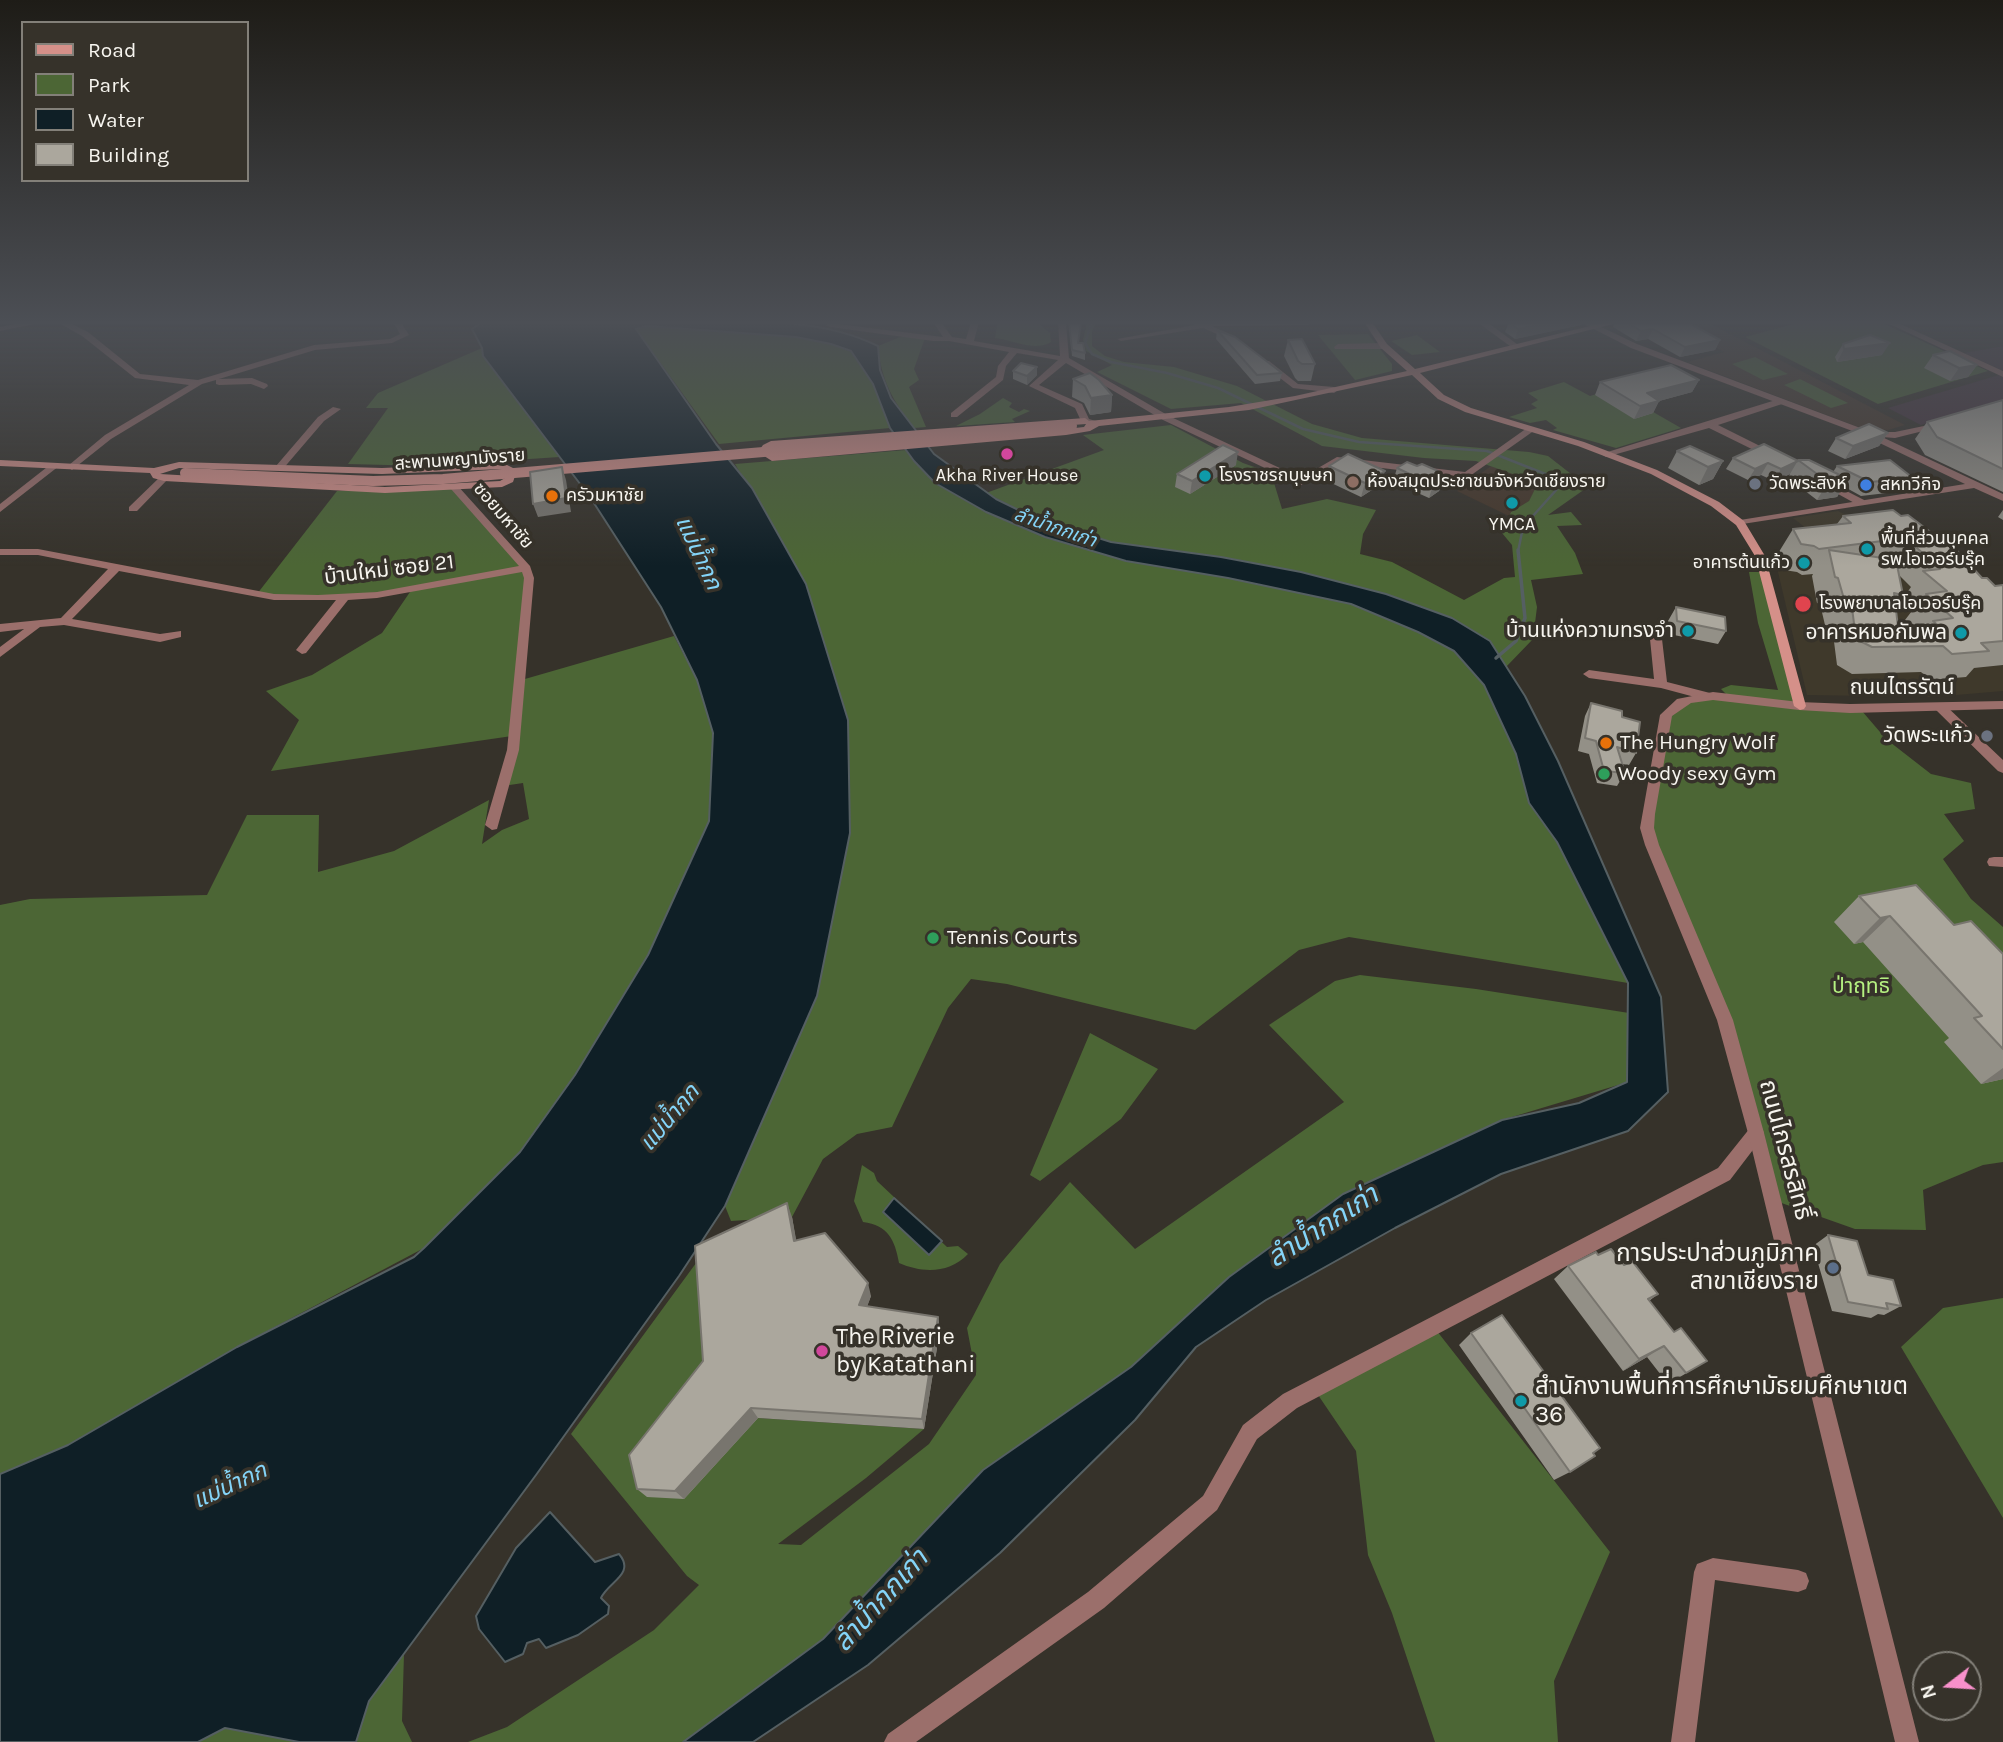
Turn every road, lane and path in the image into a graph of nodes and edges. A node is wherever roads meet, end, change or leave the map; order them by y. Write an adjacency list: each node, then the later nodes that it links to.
1 (164, 403): 24 (street)
2 (969, 403): 10 (street)
3 (1073, 403): 12 (street)
4 (1141, 403): 11 (street)
5 (1271, 403): 11 (main road)
6 (1454, 403): 16 (main road)
7 (1775, 403): 15 (street)
8 (1783, 403): 17 (street)
9 (336, 409): 25 (street)
10 (954, 415)
11 (1166, 418): 14 (main road); 16 (street)
12 (1085, 421): 14 (street); 14 (main road)
13 (1952, 421): 18 (street)
14 (1097, 423): 26 (main road, สะพานพญามังราย, bridge)
15 (1711, 425): 20 (street); 21 (street)
16 (1530, 430): 20 (main road)
17 (1866, 433): 18 (street); 19 (street)
18 (1895, 435): 19 (street)
19 (1896, 447): 29 (street)
20 (1606, 454): 35 (main road)
21 (1779, 459)
22 (0, 463): 23 (main road)
23 (54, 466): 24 (main road); 33 (street)
24 (72, 467): 26 (main road)
25 (279, 468): 26 (main road); 30 (main road)
26 (153, 471): 27 (main road)
27 (164, 478): 30 (main road); 34 (street)
28 (1814, 478): 32 (street)
29 (1975, 485): 31 (street); 32 (street)
30 (454, 487): 38 (street, ซอยมหาชัย)
31 (2003, 498)
32 (1865, 508): 35 (street)
33 (0, 509)
34 (133, 509)
35 (1740, 523): 51 (main road)
36 (0, 552): 37 (street, บ้านใหม่ ซอย 21)
37 (116, 567): 39 (street, บ้านใหม่ ซอย 21); 40 (street)
38 (526, 568): 39 (street, บ้านใหม่ ซอย 21); 54 (street)
39 (344, 598): 45 (street)
40 (64, 621): 41 (street); 43 (street)
41 (40, 622): 42 (street); 46 (street)
42 (0, 628)
43 (177, 634)
44 (1656, 639): 48 (street)
45 (302, 650)
46 (0, 653)
47 (1589, 674): 48 (street)
48 (1661, 684): 49 (street)
49 (1706, 696): 51 (street, ถนนไกรสรสิทธิ์); 55 (street, ถนนไกรสรสิทธิ์)
50 (2003, 705): 52 (street, ถนนไตรรัตน์)
51 (1800, 706): 52 (street, ถนนไตรรัตน์)
52 (1940, 707): 53 (street)
53 (2003, 768)
54 (492, 825)
55 (1756, 1133): 57 (street); 59 (street, ถนนไกรสรสิทธิ์)
56 (1798, 1581): 58 (street)
57 (896, 1742)
58 (1683, 1742)
59 (1907, 1742)

